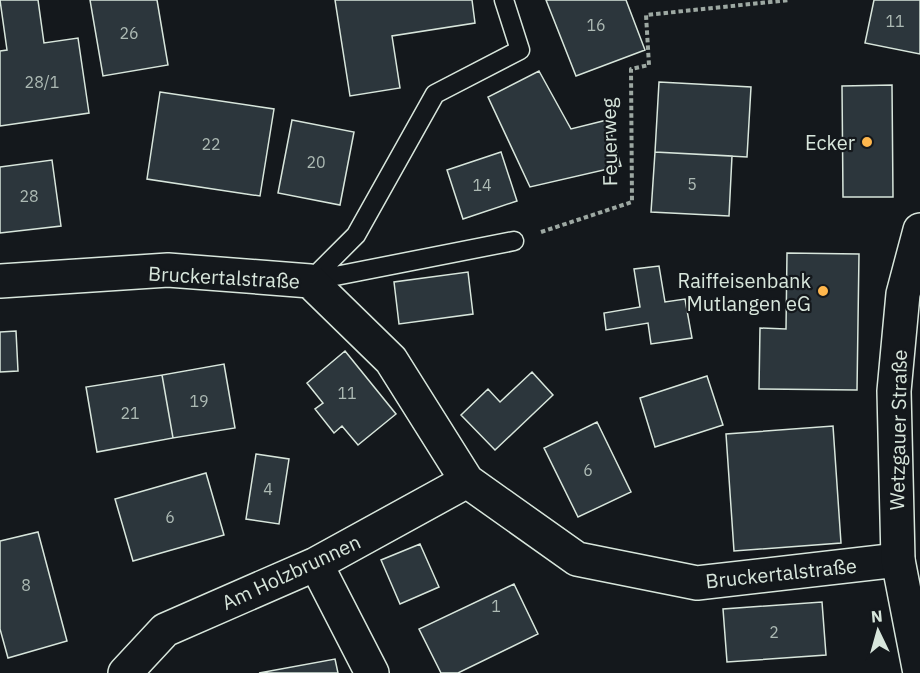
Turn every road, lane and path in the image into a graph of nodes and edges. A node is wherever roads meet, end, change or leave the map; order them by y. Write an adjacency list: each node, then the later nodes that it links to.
1 (504, 0): 6 (lane)
2 (789, 0): 4 (path, Feuerweg)
3 (920, 230): 8 (street, Wetzgauer Straße)
4 (514, 241): 6 (lane)
5 (0, 281): 6 (street, Bruckertalstraße)
6 (310, 281): 7 (street, Bruckertalstraße)
7 (466, 481): 8 (street, Bruckertalstraße); 9 (street, Am Holzbrunnen)
8 (898, 560): 12 (street, Wetzgauer Straße)
9 (316, 564): 10 (street, Am Holzbrunnen); 11 (street)
10 (124, 673)
11 (372, 673)
12 (920, 673)

